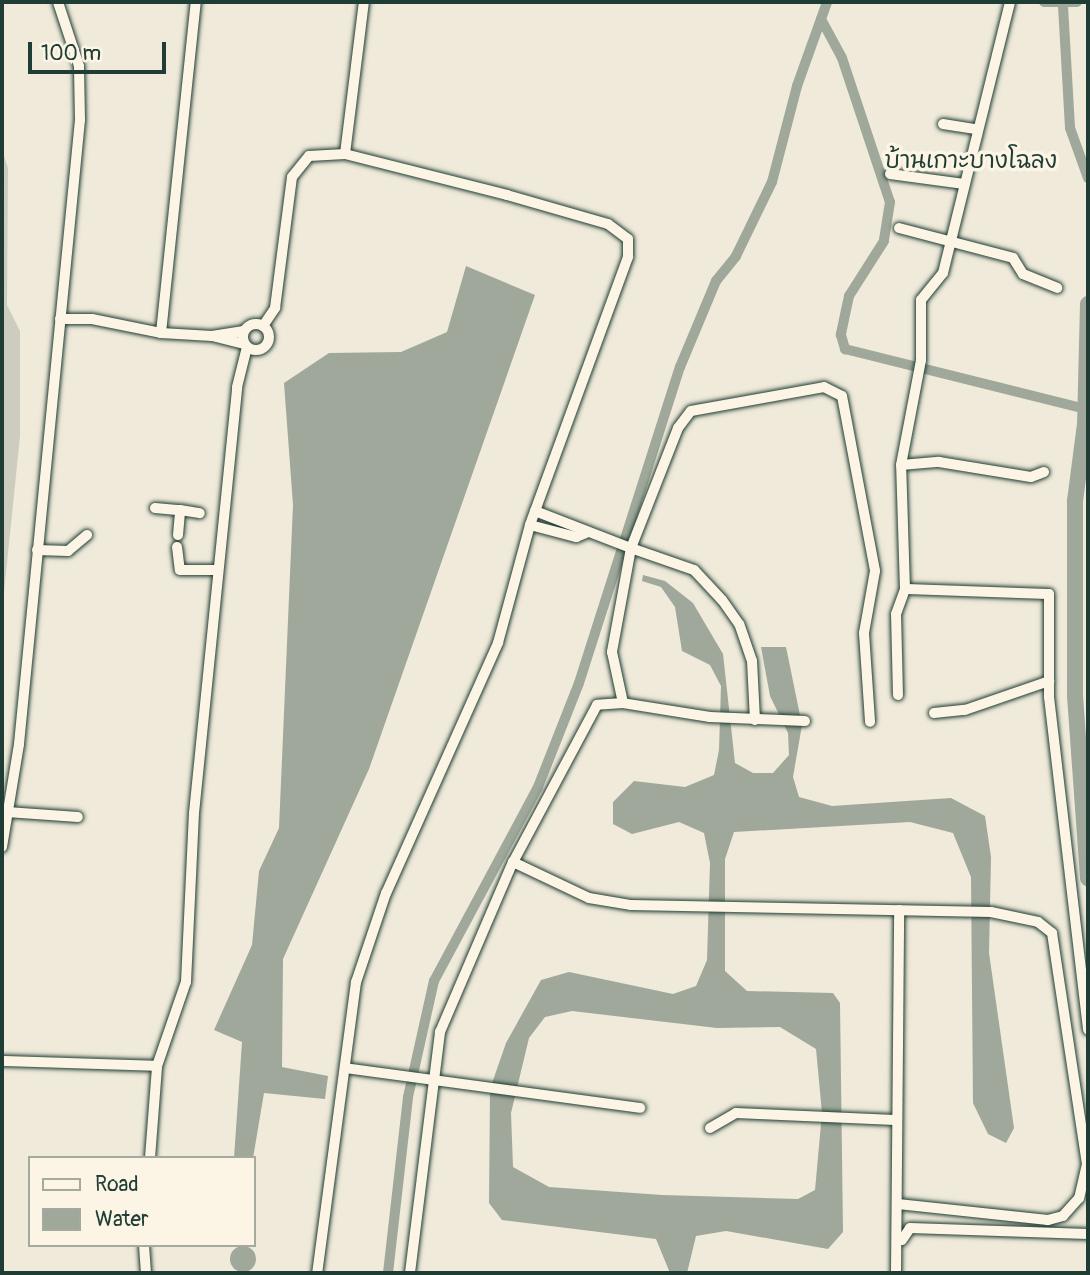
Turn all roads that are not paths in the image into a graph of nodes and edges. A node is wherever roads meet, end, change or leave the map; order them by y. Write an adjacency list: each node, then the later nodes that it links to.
1 (58, 2): 13 (street)
2 (196, 2): 16 (street)
3 (364, 2): 7 (street)
4 (1008, 7): 6 (street)
5 (943, 124): 6 (street)
6 (976, 129): 9 (street)
7 (345, 154): 14 (street); 23 (street)
8 (890, 174): 9 (street)
9 (964, 184): 11 (street)
10 (899, 228): 11 (street)
11 (951, 243): 12 (street); 19 (street)
12 (1057, 288)
13 (60, 319): 16 (street); 31 (street)
14 (264, 326): 15 (street); 18 (street)
15 (244, 331): 17 (street); 18 (street)
16 (161, 333): 17 (street)
17 (212, 336): 18 (street)
18 (245, 345): 32 (street)
19 (901, 465): 20 (street); 33 (street)
20 (1044, 472)
21 (155, 508): 22 (street)
22 (180, 510): 24 (street); 28 (street)
23 (535, 511): 25 (street); 26 (street)
24 (200, 513)
25 (530, 525): 26 (street); 49 (street)
26 (586, 533): 30 (street)
27 (87, 535): 31 (street)
28 (178, 535)
29 (177, 547): 32 (street)
30 (627, 547): 36 (street); 38 (street); 40 (street)
31 (37, 550): 41 (street)
32 (218, 570): 48 (street)
33 (905, 589): 34 (street); 35 (street)
34 (1049, 681): 37 (street); 46 (street)
35 (898, 695)
36 (623, 703): 38 (street); 44 (street)
37 (934, 713)
38 (755, 720): 39 (street)
39 (805, 721)
40 (870, 722)
41 (7, 812): 42 (street); 43 (street)
42 (78, 817)
43 (2, 847)
44 (513, 862): 45 (street); 50 (street)
45 (899, 910): 52 (street); 55 (street)
46 (1088, 1030)
47 (2, 1061): 48 (street)
48 (157, 1066): 54 (street)
49 (345, 1068): 50 (street); 59 (street)
50 (432, 1078): 51 (street); 60 (street)
51 (640, 1108)
52 (895, 1120): 53 (street); 55 (street)
53 (710, 1128)
54 (150, 1156)
55 (898, 1204): 61 (street)
56 (1088, 1234): 61 (street)
57 (144, 1247): 58 (street)
58 (146, 1273)
59 (317, 1273)
60 (410, 1273)
61 (899, 1273)

